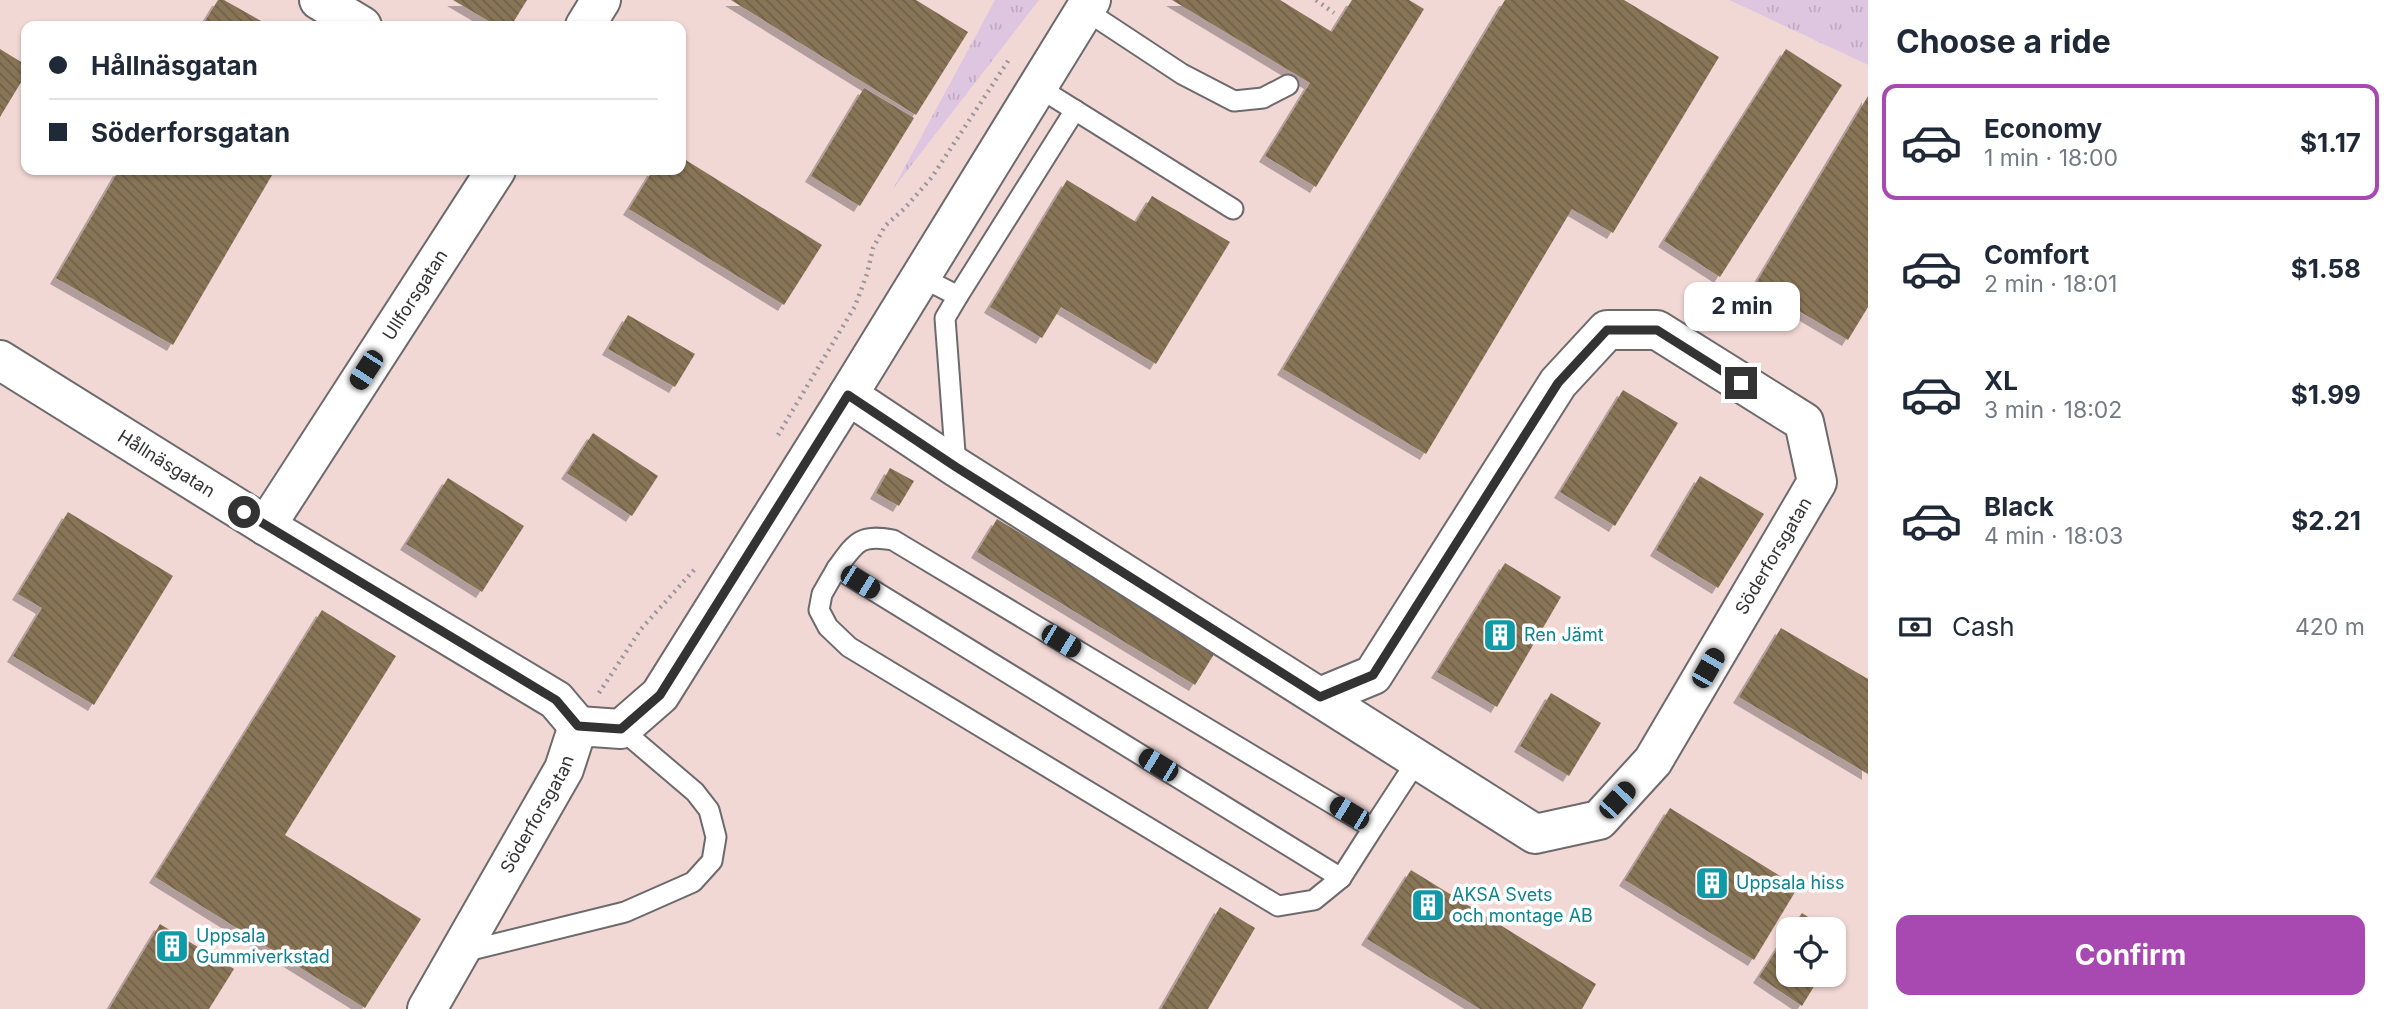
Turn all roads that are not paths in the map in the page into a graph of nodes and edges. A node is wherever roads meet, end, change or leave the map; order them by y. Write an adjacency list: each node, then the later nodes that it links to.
1 (319, 0): 4 (street)
2 (601, 0): 5 (street)
3 (1088, 5): 6 (lane); 7 (street)
4 (354, 21)
5 (588, 21)
6 (1288, 85)
7 (1038, 87): 8 (lane); 11 (street)
8 (1075, 110): 10 (lane); 12 (lane)
9 (493, 175): 16 (street, Ullforsgatan)
10 (1233, 209)
11 (920, 277): 12 (lane); 14 (street)
12 (958, 296): 15 (lane)
13 (0, 360): 16 (street, Hållnäsgatan)
14 (848, 395): 15 (street, Söderforsgatan); 20 (street)
15 (956, 467): 18 (street, Söderforsgatan)
16 (266, 526): 19 (street, Hållnäsgatan)
17 (837, 568): 22 (lane); 23 (lane); 23 (lane)
18 (1320, 697): 21 (street, Söderforsgatan); 21 (street, Söderforsgatan)
19 (578, 726): 20 (street); 24 (street, Söderforsgatan)
20 (621, 729): 24 (lane)
21 (1418, 760): 22 (lane)
22 (1373, 828): 23 (lane)
23 (1341, 878)
24 (458, 954): 25 (street, Söderforsgatan)
25 (427, 1009)

